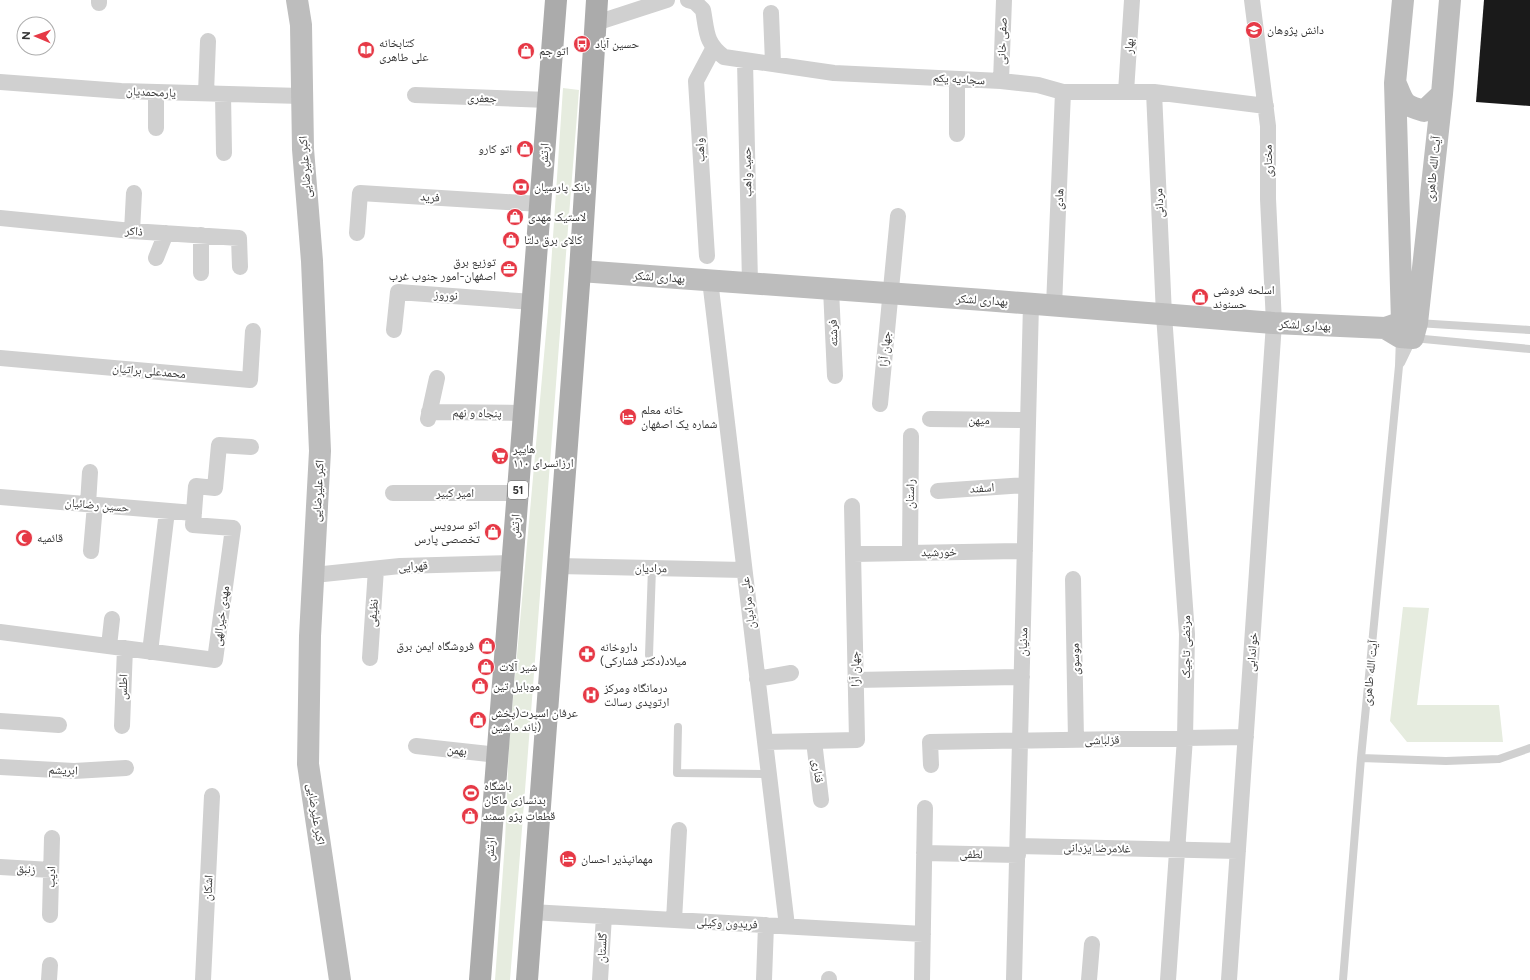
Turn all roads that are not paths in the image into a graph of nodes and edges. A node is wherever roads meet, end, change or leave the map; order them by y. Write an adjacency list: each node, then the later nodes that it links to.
1 (297, 0): 29 (street, اکبر علیرضایی)
2 (556, 0): 30 (main road, ارتش / 51)
3 (597, 0): 12 (main road)
4 (667, 0): 12 (street)
5 (688, 0): 14 (street)
6 (1004, 0): 18 (street, صفی خانی)
7 (1132, 0): 23 (street, بهار)
8 (1252, 0): 31 (street, مختاری)
9 (1403, 0): 20 (street)
10 (1450, 0): 27 (street, آیت الله طاهری)
11 (771, 14): 16 (street)
12 (596, 23): 46 (main road)
13 (208, 41): 25 (street)
14 (713, 49): 15 (street, سجادیه یکم); 43 (street, واهب)
15 (745, 61): 16 (street, سجادیه یکم); 49 (street, حمید واهب)
16 (773, 63): 17 (street, سجادیه یکم)
17 (957, 79): 18 (street, سجادیه یکم); 33 (street)
18 (1000, 81): 22 (street, سجادیه یکم)
19 (0, 82): 21 (street, یارمحمدیان)
20 (1395, 83): 27 (street); 58 (street)
21 (156, 92): 25 (street, یارمحمدیان); 32 (street)
22 (1063, 92): 23 (street, سجادیه یکم); 54 (street, هادی)
23 (1126, 92): 24 (street, سجادیه یکم)
24 (1154, 92): 31 (street, سجادیه یکم); 55 (street, مردانی)
25 (206, 93): 26 (street, یارمحمدیان)
26 (223, 94): 29 (street, یارمحمدیان); 34 (street)
27 (1442, 94): 58 (street, آیت الله طاهری)
28 (415, 95): 30 (street, جعفری)
29 (302, 96): 91 (street, اکبر علیرضایی)
30 (548, 100): 36 (main road, ارتش / 51)
31 (1266, 106): 56 (street, مختاری)
32 (156, 128)
33 (957, 134)
34 (224, 153)
35 (134, 193): 39 (street)
36 (540, 204): 41 (street, فرید); 52 (main road, ارتش / 51)
37 (898, 216): 51 (street, جهان آرا)
38 (0, 218): 39 (street, ذاکر)
39 (132, 231): 40 (street, ذاکر)
40 (166, 233): 42 (street, ذاکر); 44 (street)
41 (357, 233)
42 (201, 235): 45 (street, ذاکر); 47 (street)
43 (707, 256)
44 (156, 258)
45 (240, 267)
46 (580, 271): 48 (street, بهداری لشکر); 87 (main road)
47 (201, 273)
48 (710, 280): 49 (street, بهداری لشکر); 90 (street, علی مرادیان)
49 (750, 283): 50 (street, بهداری لشکر)
50 (831, 289): 51 (street, بهداری لشکر); 64 (street, فرشته)
51 (891, 293): 53 (street, بهداری لشکر); 66 (street, جهان آرا)
52 (533, 302): 57 (street, نوروز); 67 (main road, ارتش / 51)
53 (1031, 304): 54 (street, بهداری لشکر); 69 (street, مدنیان)
54 (1054, 306): 55 (street, بهداری لشکر)
55 (1164, 315): 56 (street, بهداری لشکر); 109 (street, مرتضی تاجیک)
56 (1274, 324): 58 (street, بهداری لشکر); 108 (street, خواندابی)
57 (394, 330)
58 (1403, 330): 59 (lane); 61 (lane); 63 (lane, آیت الله طاهری); 63 (lane)
59 (1530, 330)
60 (253, 331): 62 (street, محمدعلی براتیان)
61 (1530, 350)
62 (0, 358)
63 (1399, 366): 117 (lane, آیت الله طاهری)
64 (835, 376)
65 (437, 378): 67 (street, پنجاه و نهم)
66 (880, 404)
67 (524, 413): 76 (main road, ارتش / 51)
68 (930, 419): 69 (street, میهن)
69 (1028, 420): 73 (street, مدنیان)
70 (911, 436): 84 (street, راستان)
71 (251, 447): 81 (street)
72 (90, 472): 78 (street)
73 (1026, 485): 74 (street, اسفند); 83 (street, مدنیان)
74 (938, 491)
75 (393, 493): 76 (street, امیر کبیر)
76 (518, 493): 86 (main road, ارتش / 51)
77 (0, 497): 78 (street, حسین رضائیان)
78 (91, 505): 80 (street, حسین رضائیان); 82 (street)
79 (852, 506): 85 (street, جهان آرا)
80 (167, 511): 81 (street, حسین رضائیان); 97 (street)
81 (194, 513): 97 (street, مهدی خیرالهی)
82 (91, 551)
83 (1025, 551): 84 (street, خورشید); 101 (street, مدنیان)
84 (910, 553): 85 (street, خورشید)
85 (853, 554): 103 (street, جهان آرا)
86 (512, 563): 89 (street, قهرایی); 116 (main road, ارتش / 51)
87 (558, 566): 88 (street, مرادیان); 133 (main road)
88 (652, 568): 90 (street, مرادیان); 98 (lane)
89 (376, 569): 91 (street, قهرایی); 99 (street, نظیفی)
90 (744, 570): 102 (street, علی مرادیان)
91 (314, 575): 142 (street, اکبر علیرضایی)
92 (1073, 579): 110 (street, موسوی)
93 (112, 619): 95 (street)
94 (0, 632): 95 (street, مهدی خیرالهی)
95 (109, 646): 96 (street, مهدی خیرالهی)
96 (125, 648): 97 (street, مهدی خیرالهی); 106 (street, اطلس)
97 (150, 652)
98 (649, 655)
99 (370, 658)
100 (791, 673): 102 (street)
101 (1022, 677): 103 (street); 112 (street, مدنیان)
102 (758, 678): 113 (street, علی مرادیان)
103 (856, 680): 111 (street, جهان آرا)
104 (0, 721): 105 (street)
105 (59, 725)
106 (122, 726)
107 (678, 727): 121 (lane)
108 (1246, 737): 109 (street, قزلباشی); 129 (street, خواندابی)
109 (1185, 738): 110 (street, قزلباشی); 128 (street, مرتضی تاجیک)
110 (1076, 740): 112 (street, قزلباشی)
111 (814, 741): 113 (street, جهان آرا); 123 (street, قناری)
112 (1020, 741): 118 (street, قزلباشی); 127 (street, مدنیان)
113 (765, 742): 121 (street, علی مرادیان)
114 (416, 746): 116 (street, بهمن)
115 (1530, 748): 117 (lane)
116 (498, 754): 143 (main road, ارتش / 51)
117 (1361, 758): 152 (lane, آیت الله طاهری)
118 (931, 765)
119 (0, 767): 120 (street, ابریشم)
120 (126, 768)
121 (769, 774): 138 (street, علی مرادیان)
122 (212, 796): 141 (street, اشکان)
123 (821, 800)
124 (925, 808): 130 (street)
125 (679, 830): 136 (street)
126 (52, 838): 132 (street, ادیب)
127 (1018, 850): 128 (street, غلامرضا یزدانی); 130 (street, لطفی); 148 (street, مدنیان)
128 (1177, 850): 129 (street, غلامرضا یزدانی); 150 (street, مرتضی تاجیک)
129 (1238, 851): 151 (street, خواندابی)
130 (924, 853): 139 (street)
131 (0, 867): 132 (street, زنبق)
132 (51, 870): 134 (street, ادیب)
133 (531, 912): 135 (street, فریدون وکیلی); 144 (main road)
134 (50, 915)
135 (604, 916): 136 (street, فریدون وکیلی); 145 (street, گلستان)
136 (674, 920): 137 (street, فریدون وکیلی)
137 (766, 925): 138 (street, فریدون وکیلی); 146 (street)
138 (787, 926): 139 (street, فریدون وکیلی)
139 (923, 934): 147 (street)
140 (1092, 944): 149 (street)
141 (203, 980)
142 (340, 980)
143 (480, 980)
144 (527, 980)
145 (600, 980)
146 (764, 980)
147 (922, 980)
148 (1014, 980)
149 (1089, 980)
150 (1168, 980)
151 (1229, 980)
152 (1343, 980)

